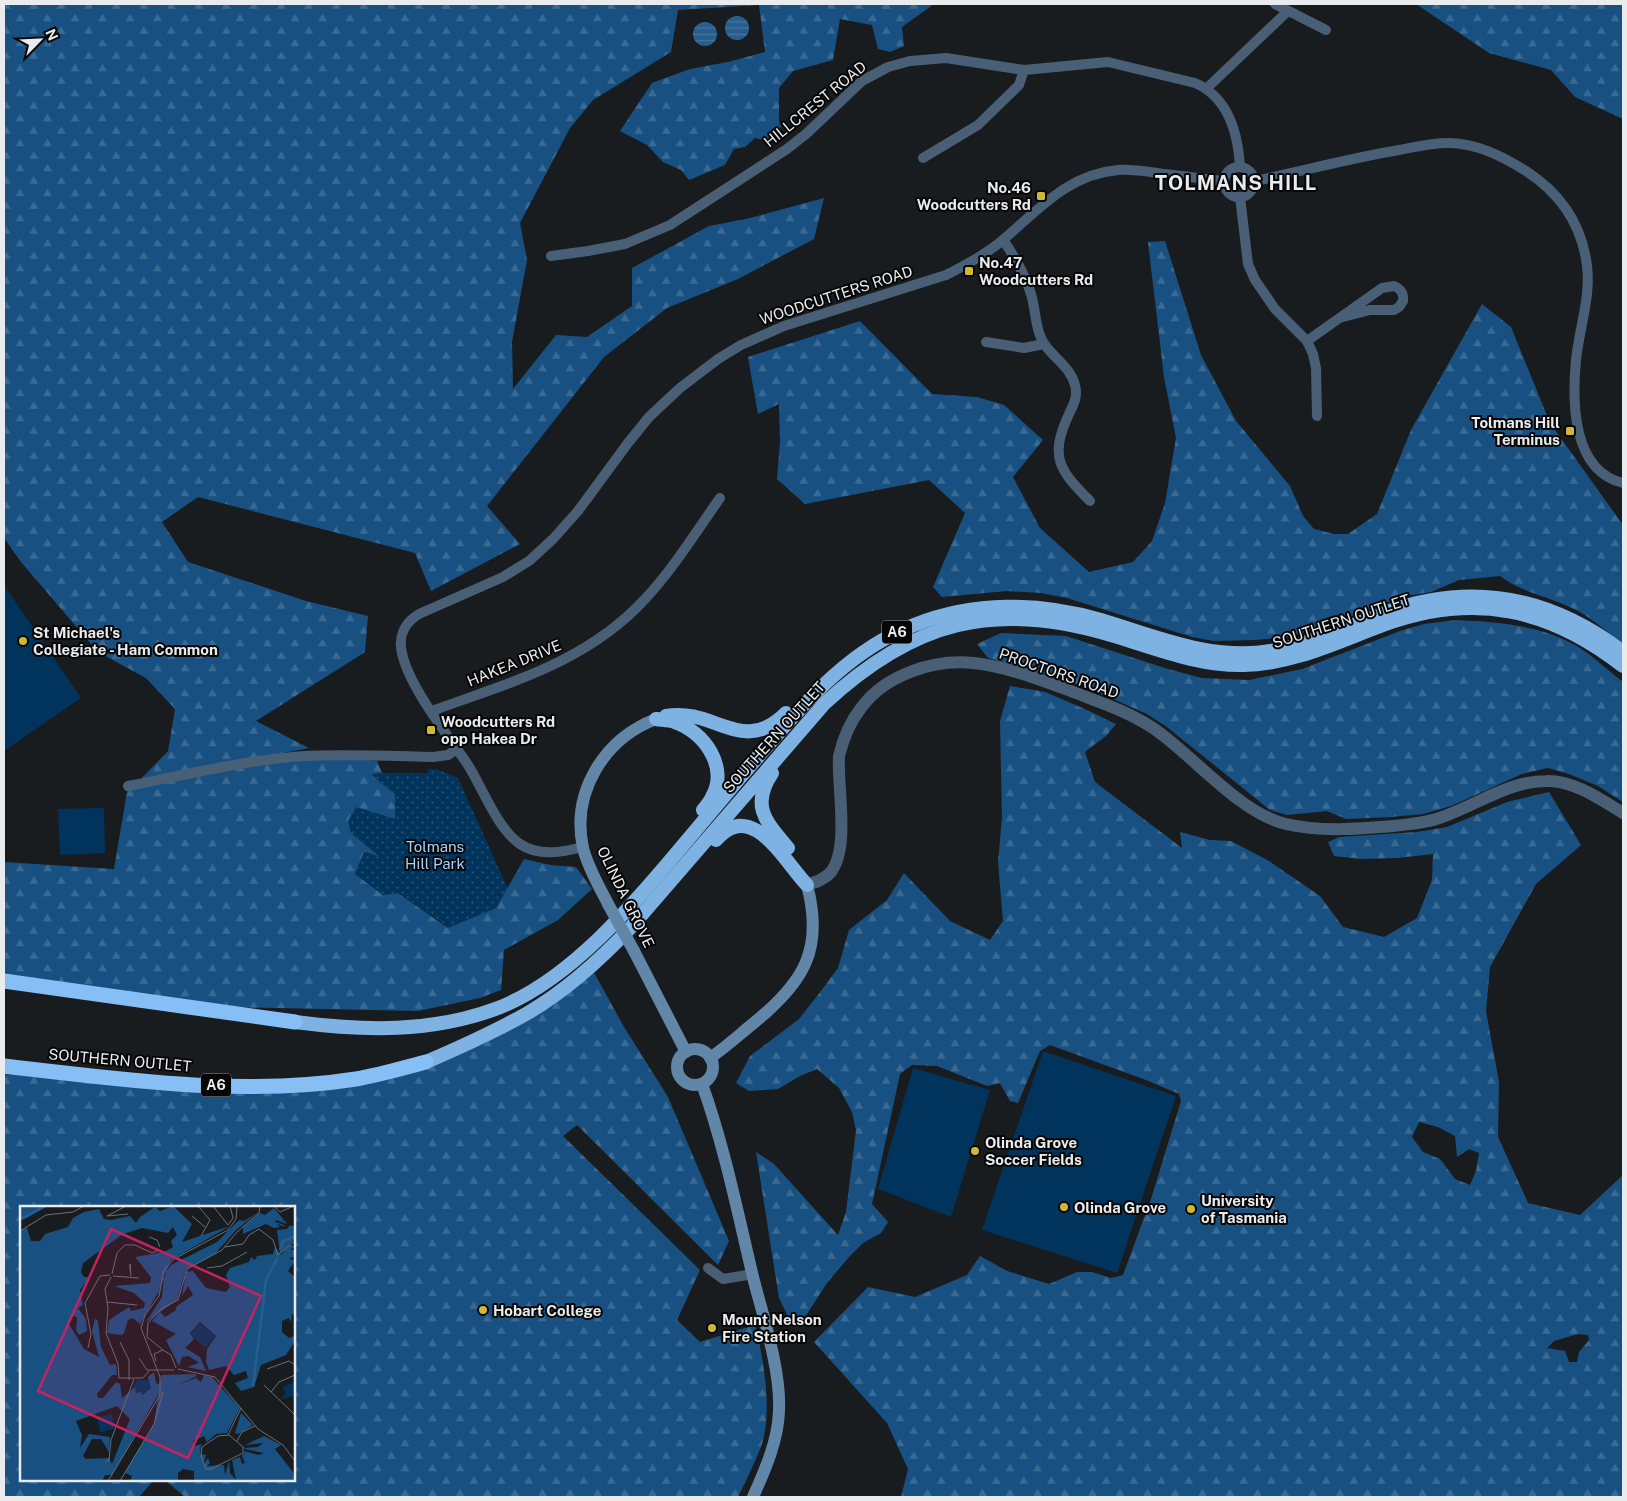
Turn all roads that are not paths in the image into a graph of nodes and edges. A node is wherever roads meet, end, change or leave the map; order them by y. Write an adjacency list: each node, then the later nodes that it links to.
1 (1276, 4): 2 (street)
2 (1288, 11): 3 (street); 5 (street)
3 (1326, 30)
4 (1024, 70): 5 (street, HILLCREST ROAD); 6 (street); 12 (street, HILLCREST ROAD)
5 (1207, 88): 7 (street)
6 (922, 158)
7 (1240, 167): 8 (street); 9 (street)
8 (1224, 181): 10 (street); 11 (street, WOODCUTTERS ROAD)
9 (1255, 181): 10 (street); 18 (street)
10 (1240, 197): 14 (street)
11 (1003, 240): 16 (street); 25 (street, WOODCUTTERS ROAD)
12 (551, 256)
13 (1342, 317): 13 (street); 14 (street)
14 (1307, 341): 17 (street)
15 (986, 342): 16 (street)
16 (1044, 344): 20 (street)
17 (1316, 416)
18 (1623, 483)
19 (720, 498): 25 (street, HAKEA DRIVE)
20 (1090, 501)
21 (1623, 652): 23 (highway, SOUTHERN OUTLET / A6)
22 (1623, 666): 24 (highway, SOUTHERN OUTLET / A6)
23 (842, 668): 26 (highway); 34 (highway, SOUTHERN OUTLET / A6)
24 (860, 673): 31 (highway); 33 (highway, SOUTHERN OUTLET / A6)
25 (432, 711): 27 (street, WOODCUTTERS ROAD)
26 (656, 719): 30 (main road, OLINDA GROVE); 34 (highway)
27 (457, 750): 28 (street); 30 (street, WOODCUTTERS ROAD)
28 (128, 786)
29 (1623, 812): 31 (street, PROCTORS ROAD)
30 (583, 847): 35 (main road, OLINDA GROVE, bridge)
31 (807, 885): 33 (highway); 36 (main road)
32 (4, 981): 34 (highway, SOUTHERN OUTLET / A6)
33 (560, 990): 37 (highway, SOUTHERN OUTLET / A6)
34 (295, 1022)
35 (686, 1052): 36 (main road); 39 (main road)
36 (710, 1058): 39 (main road)
37 (426, 1062): 38 (highway, SOUTHERN OUTLET / A6)
38 (4, 1066)
39 (702, 1084): 41 (main road)
40 (708, 1268): 41 (street)
41 (752, 1274): 42 (main road)
42 (753, 1497)

